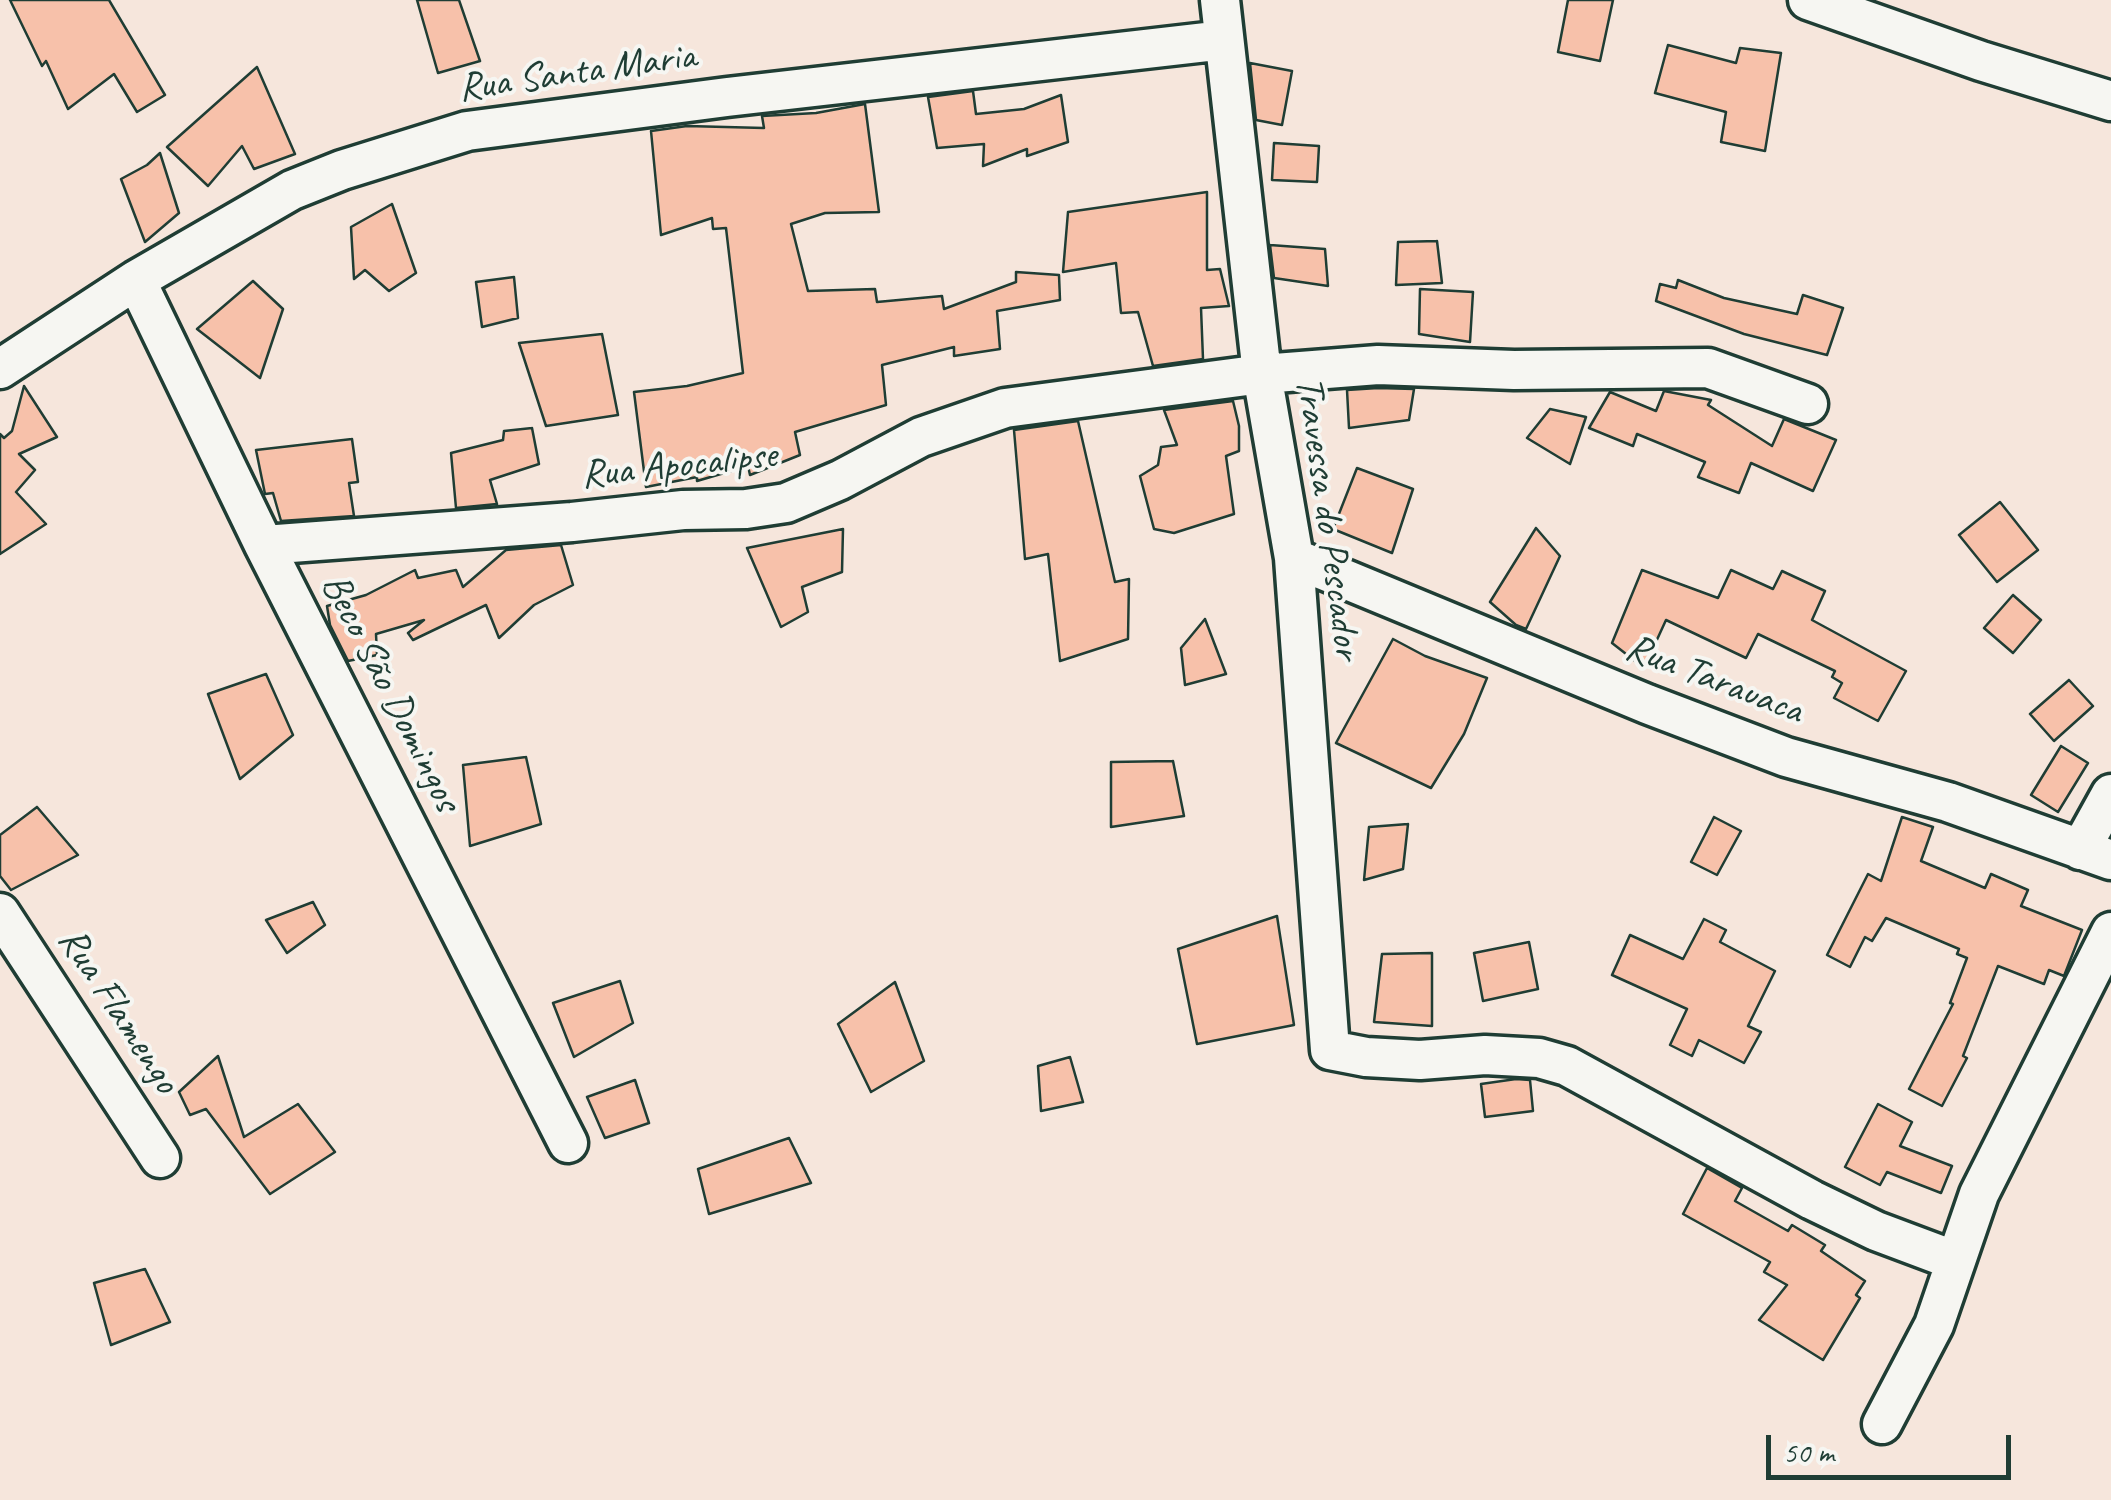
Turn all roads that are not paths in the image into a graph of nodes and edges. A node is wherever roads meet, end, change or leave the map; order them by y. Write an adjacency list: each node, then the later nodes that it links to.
1 (1220, 0): 3 (street, Travessa do Pescador)
2 (1808, 0): 4 (street)
3 (1224, 40): 5 (street, Rua Santa Maria); 7 (street, Travessa do Pescador)
4 (2111, 101)
5 (136, 280): 6 (street, Rua Santa Maria); 9 (street, Beco São Domingos)
6 (0, 369)
7 (1262, 374): 8 (street, Rua Apocalipse); 9 (street, Rua Apocalipse); 10 (street, Travessa do Pescador)
8 (1808, 404)
9 (264, 545): 15 (street, Beco São Domingos)
10 (1294, 558): 12 (street, Rua Tarauaca); 17 (street, Travessa do Pescador)
11 (2111, 794): 12 (street)
12 (2095, 855)
13 (0, 912): 16 (street, Rua Flamengo)
14 (2111, 932): 17 (street)
15 (568, 1143)
16 (160, 1158)
17 (1956, 1262): 18 (street)
18 (1882, 1424)

